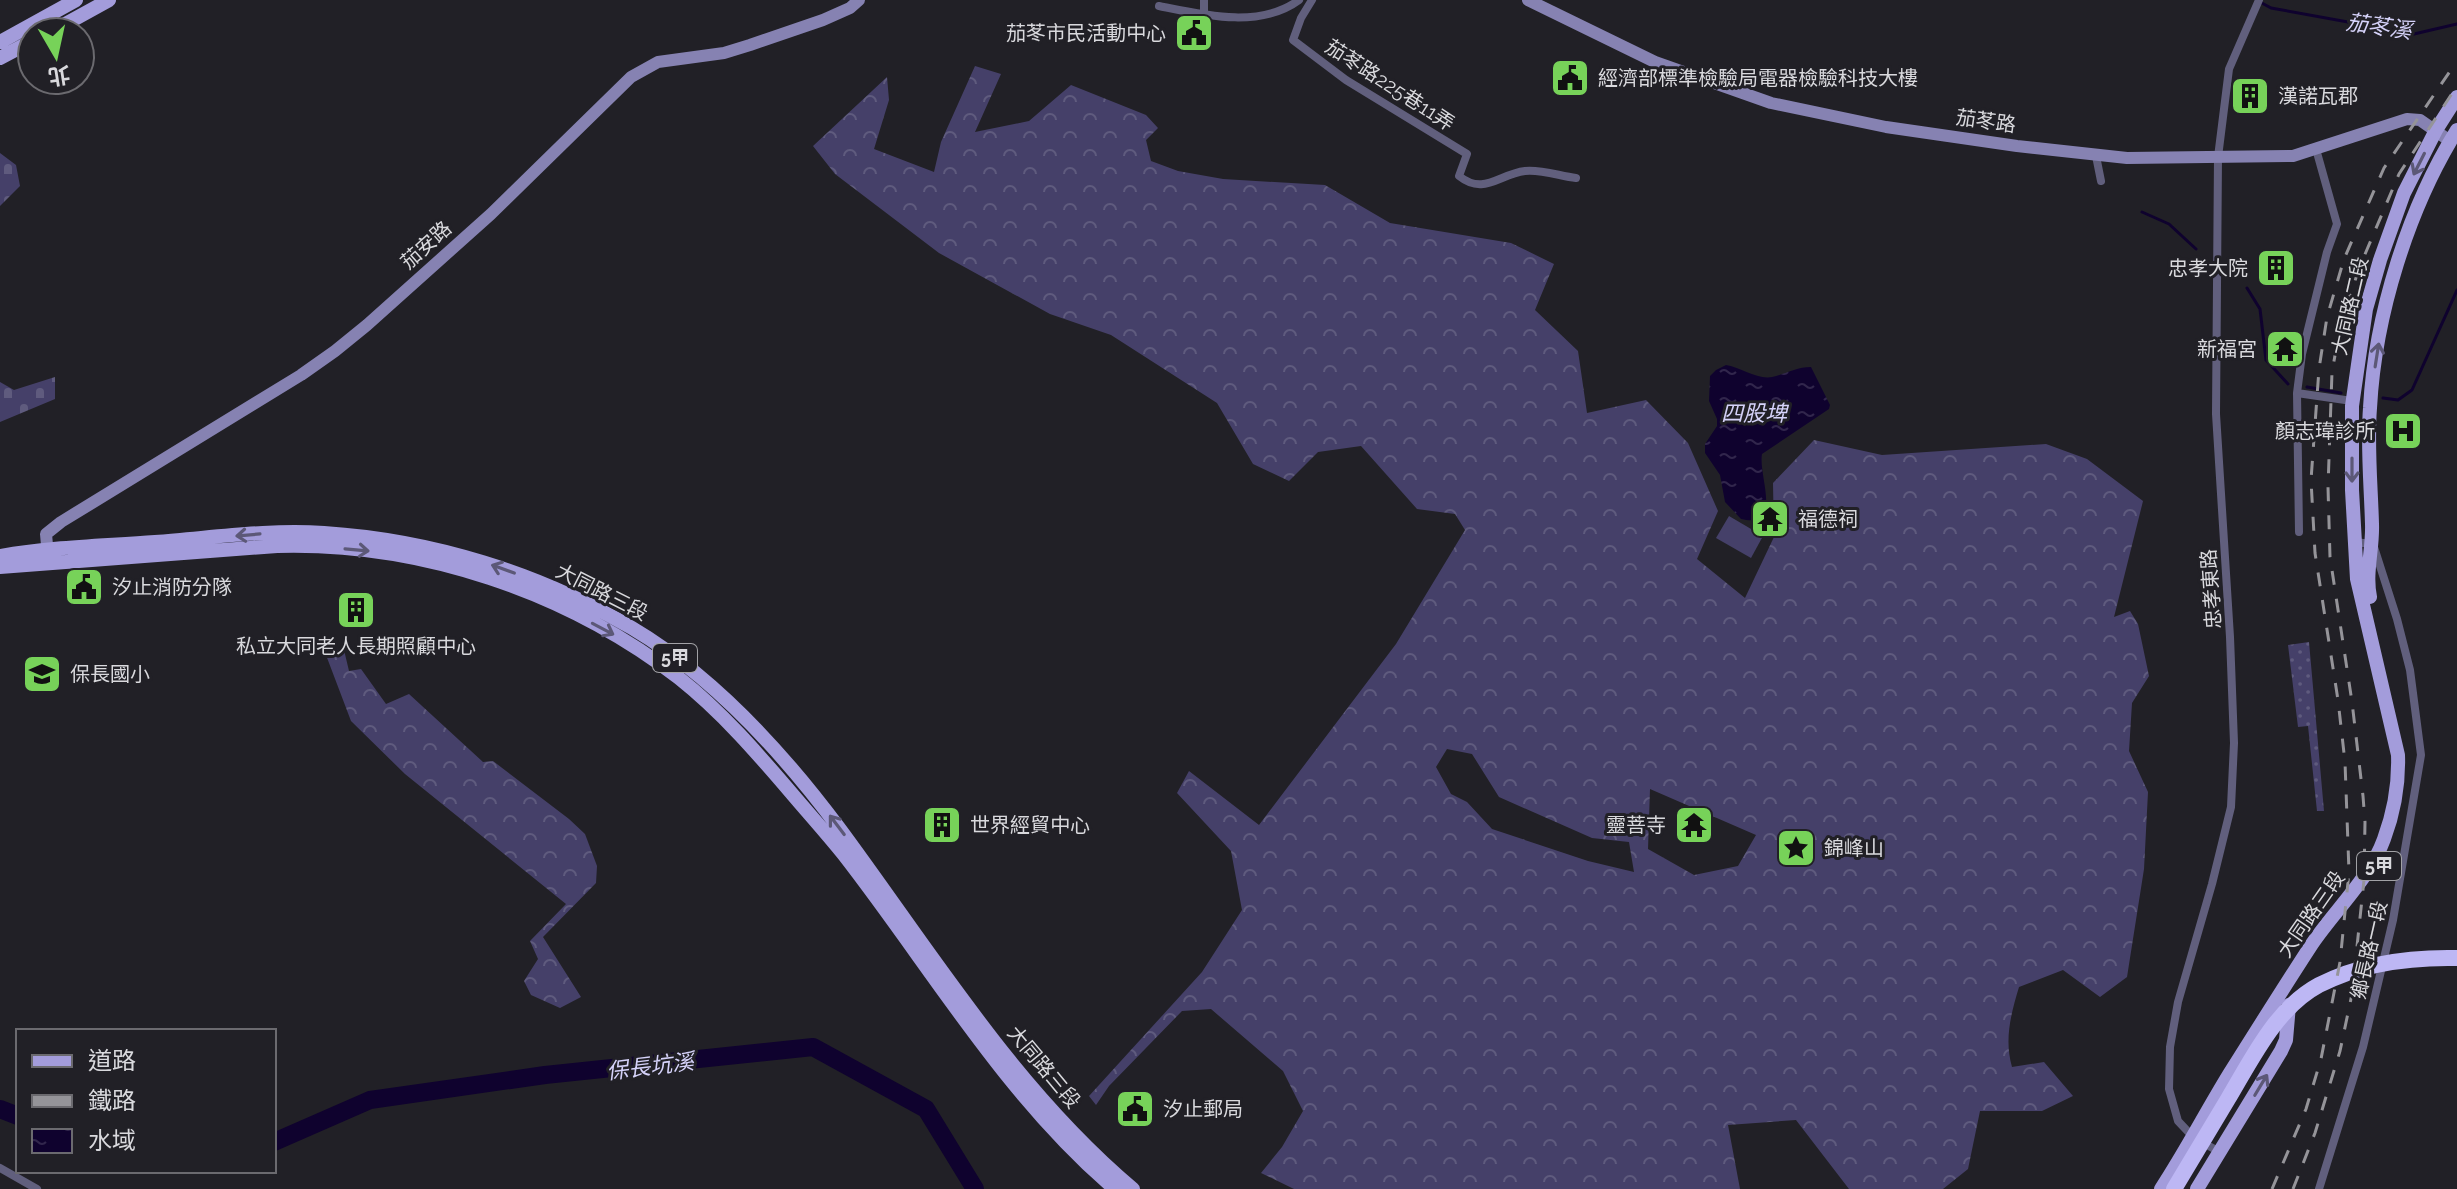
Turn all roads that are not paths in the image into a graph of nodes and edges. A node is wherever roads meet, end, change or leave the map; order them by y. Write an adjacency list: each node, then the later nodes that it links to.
1 (76, 0): 12 (main road)
2 (109, 0): 11 (main road)
3 (859, 0): 27 (street, 茄安路)
4 (1204, 0): 10 (street)
5 (1299, 0): 10 (street)
6 (1312, 0): 19 (street, 茄苳路225巷11弄)
7 (1528, 0): 17 (street, 茄苳路)
8 (2259, 0): 18 (street, 忠孝東路)
9 (1159, 6): 10 (street)
10 (1204, 15)
11 (80, 16)
12 (0, 42)
13 (2457, 97): 14 (main road, 大同路二段 / 5甲)
14 (2436, 130): 15 (street, 茄苳路); 16 (street, 茄苳路); 22 (main road, 大同路二段 / 5甲, one-way to 22)
15 (2454, 136): 25 (main road, 大同路二段 / 5甲, one-way to 15)
16 (2316, 149): 18 (street, 茄苳路); 21 (street)
17 (2096, 156): 18 (street, 茄苳路); 20 (street)
18 (2218, 157): 31 (street, 忠孝東路)
19 (1576, 178)
20 (2101, 181)
21 (2297, 393): 22 (street); 23 (street)
22 (2352, 401): 24 (main road, 大同路二段 / 5甲, one-way to 24)
23 (2299, 532)
24 (2354, 542): 25 (street); 31 (main road, 大同路三段 / 5甲)
25 (2373, 544): 32 (main road, 大同路三段 / 5甲, one-way to 25); 41 (street, 鄉長路一段)
26 (0, 556): 27 (main road, 大同路三段 / 5甲)
27 (48, 556): 28 (main road, 大同路三段 / 5甲); 35 (main road, 大同路三段 / 5甲, one-way to 35); 36 (main road, 大同路三段 / 5甲, one-way to 27)
28 (0, 567)
29 (2457, 958): 38 (highway)
30 (2457, 964): 39 (highway)
31 (2194, 1138): 32 (street, 忠孝東路); 37 (main road, 大同路三段 / 5甲)
32 (2221, 1152): 40 (main road, 大同路三段 / 5甲)
33 (0, 1168): 34 (street)
34 (37, 1189)
35 (1115, 1189)
36 (1133, 1189)
37 (2161, 1189)
38 (2174, 1189)
39 (2183, 1189)
40 (2197, 1189)
41 (2319, 1189)

